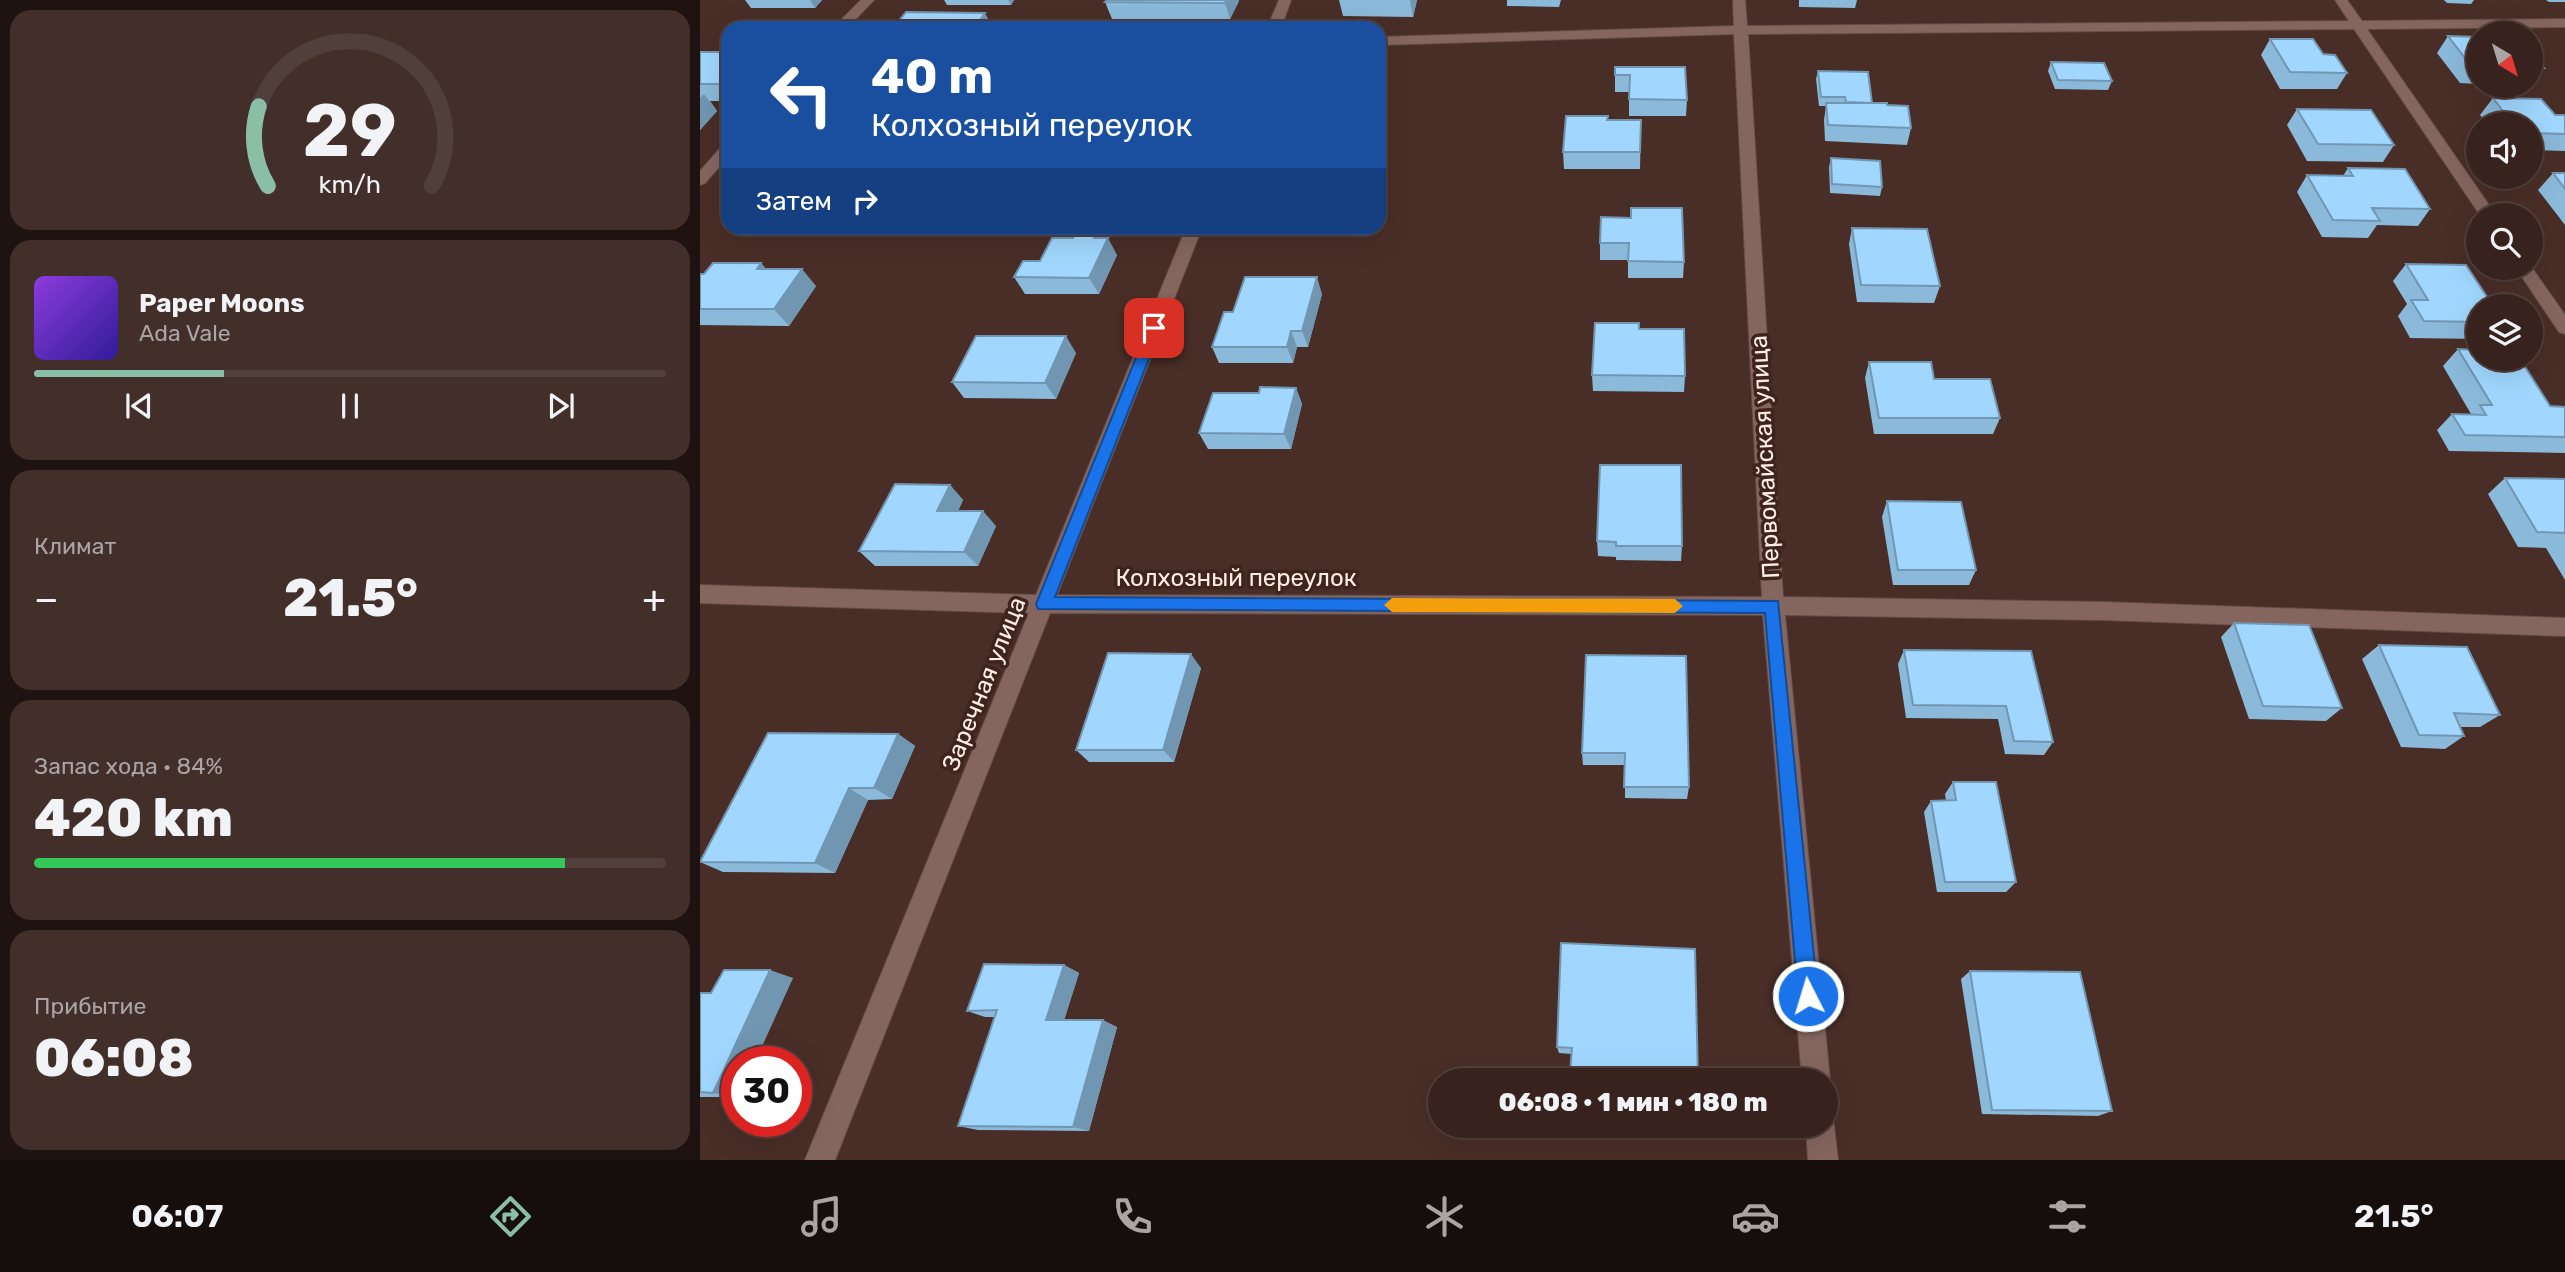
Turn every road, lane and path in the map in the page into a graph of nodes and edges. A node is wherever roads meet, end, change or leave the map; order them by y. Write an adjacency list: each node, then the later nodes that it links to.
1 (867, 0): 5 (street)
2 (1285, 0): 6 (street)
3 (1739, 0): 9 (street, Первомайская улица)
4 (2341, 0): 8 (street)
5 (847, 21)
6 (1277, 21)
7 (2565, 23): 8 (street)
8 (2357, 24): 9 (street); 13 (street)
9 (1741, 30): 10 (street); 19 (street, Первомайская улица)
10 (1386, 41)
11 (721, 156): 12 (street)
12 (700, 180)
13 (2479, 203)
14 (1191, 235): 18 (street, Заречная улица)
15 (2532, 280): 16 (street)
16 (2565, 328)
17 (700, 594): 18 (street, Колхозный переулок)
18 (1044, 604): 19 (street, Колхозный переулок); 23 (street, Заречная улица)
19 (1773, 606): 20 (street, Колхозный переулок); 21 (street, Первомайская улица)
20 (2565, 627)
21 (1815, 1068)
22 (1821, 1138): 24 (street)
23 (820, 1160)
24 (1823, 1160)

